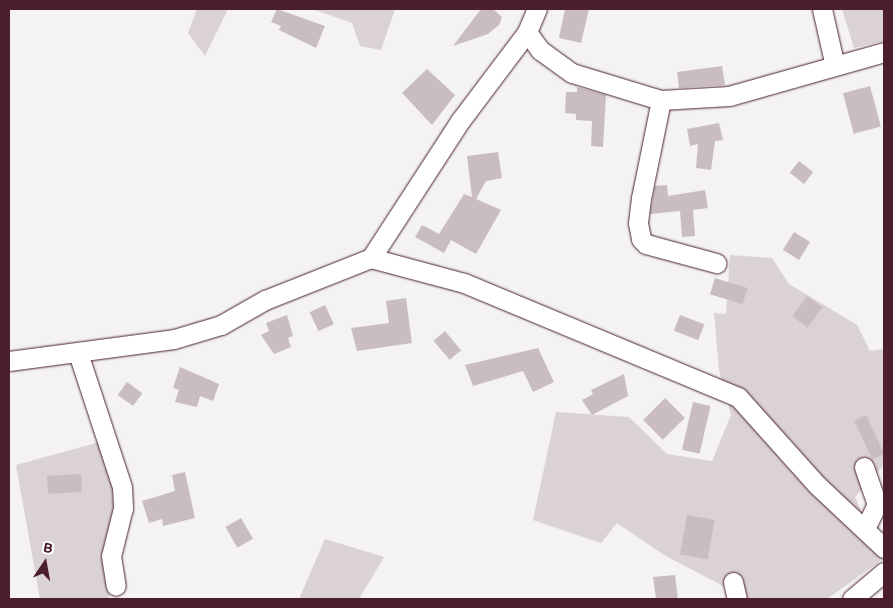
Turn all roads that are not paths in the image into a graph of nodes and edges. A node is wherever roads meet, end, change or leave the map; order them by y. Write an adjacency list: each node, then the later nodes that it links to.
1 (537, 9): 3 (street)
2 (822, 9): 5 (street)
3 (527, 32): 6 (street); 7 (street)
4 (884, 52): 5 (street)
5 (835, 66): 6 (street)
6 (661, 100): 8 (street)
7 (371, 258): 9 (street); 12 (street)
8 (716, 263)
9 (78, 352): 10 (street); 15 (street)
10 (9, 361)
11 (864, 467): 12 (street)
12 (865, 529): 13 (street)
13 (884, 548)
14 (884, 572): 16 (street)
15 (116, 586)
16 (852, 599)

